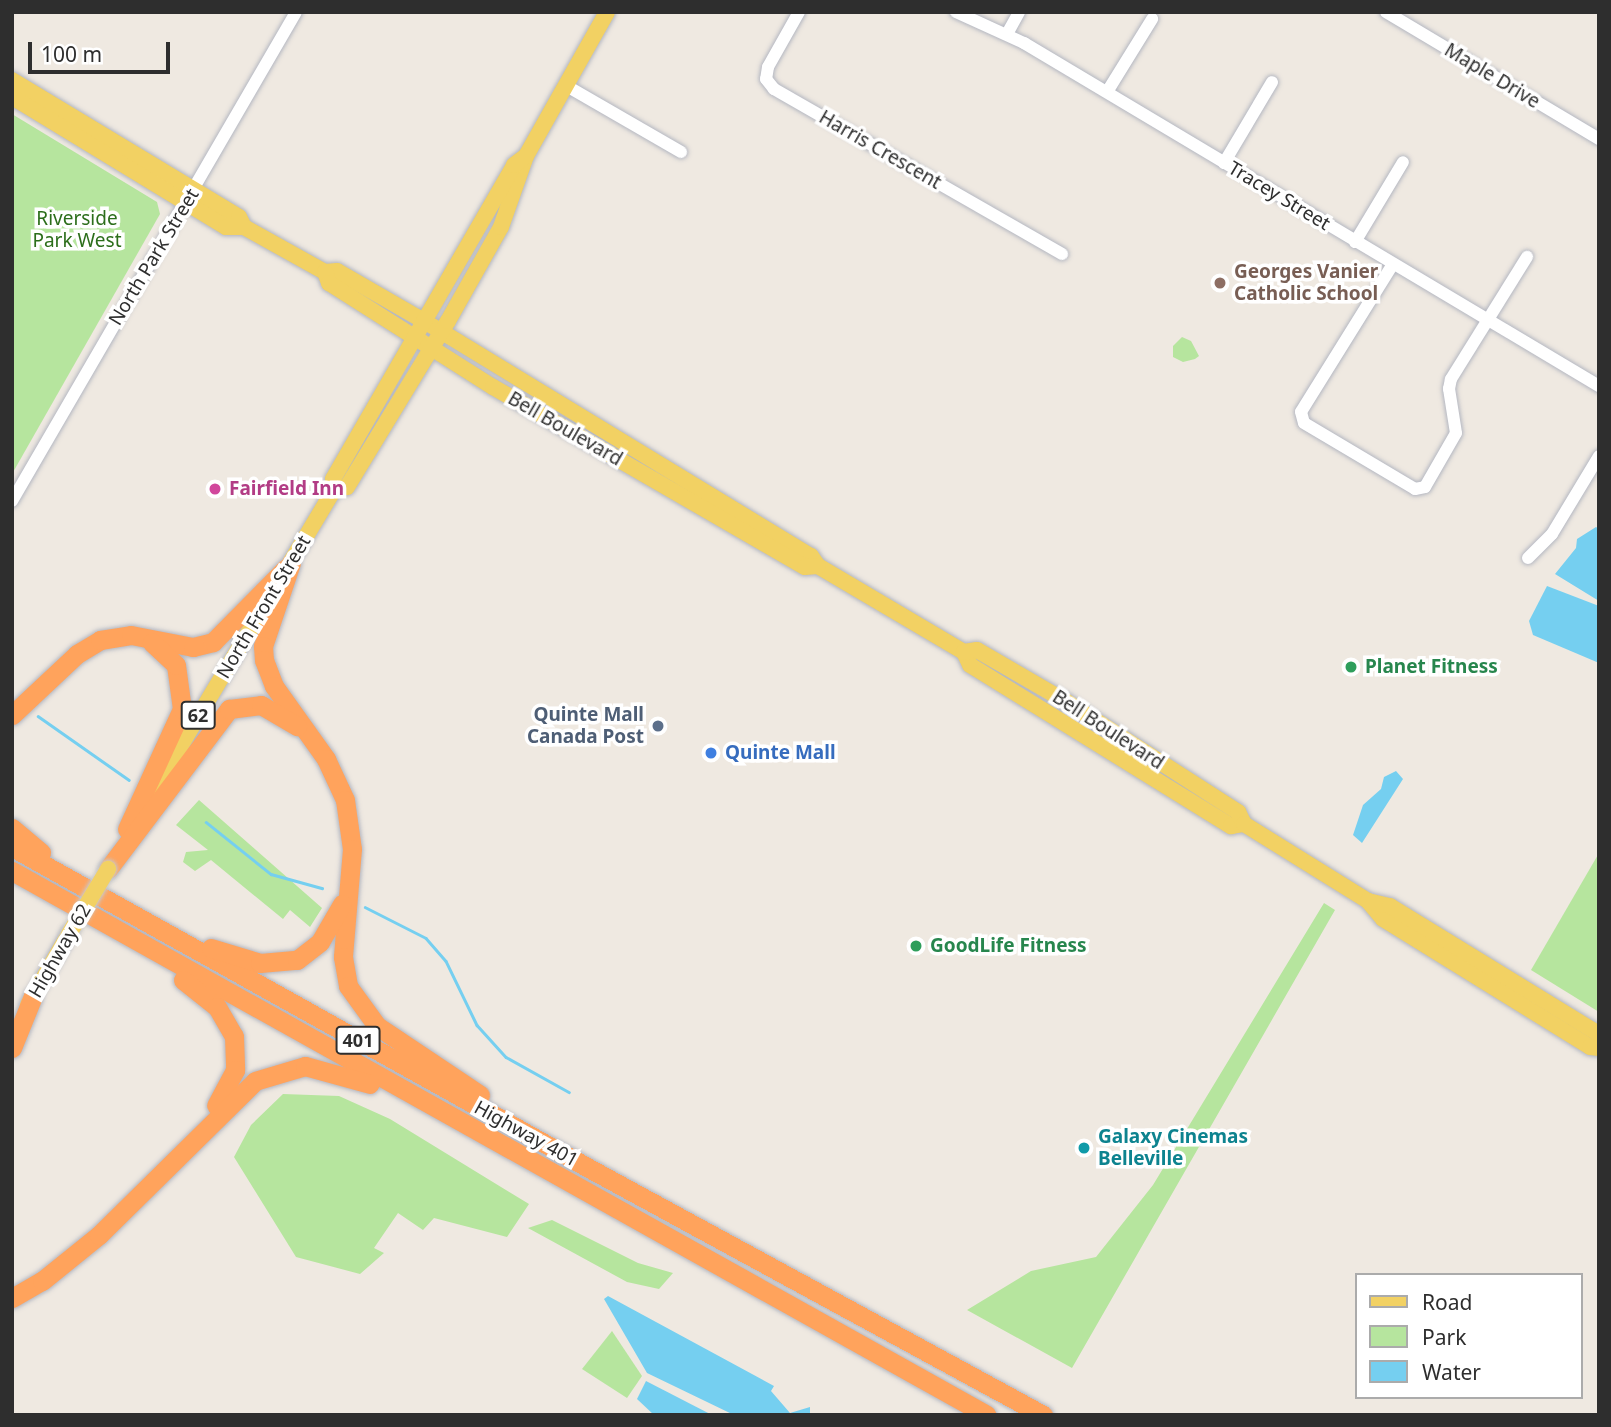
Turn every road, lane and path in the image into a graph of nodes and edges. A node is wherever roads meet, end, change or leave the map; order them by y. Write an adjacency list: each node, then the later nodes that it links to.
1 (296, 12): 19 (street, North Park Street)
2 (607, 12): 11 (main road, North Front Street / 62)
3 (799, 12): 21 (street, Harris Crescent)
4 (956, 12): 8 (street, Tracey Street)
5 (1019, 12): 8 (street)
6 (1386, 12): 14 (street, Maple Drive)
7 (1153, 19): 12 (street)
8 (1007, 34): 12 (street, Tracey Street)
9 (12, 80): 19 (main road, Bell Boulevard)
10 (1272, 82): 18 (street)
11 (565, 86): 15 (street); 16 (main road, North Front Street / 62)
12 (1107, 92): 18 (street, Tracey Street)
13 (12, 97): 19 (main road, Bell Boulevard)
14 (1599, 139)
15 (681, 152)
16 (526, 156): 25 (main road, North Front Street / 62); 27 (main road, North Front Street / 62)
17 (1403, 162): 20 (street)
18 (1224, 163): 20 (street, Tracey Street)
19 (189, 197): 24 (main road, Bell Boulevard); 33 (street, North Park Street)
20 (1355, 242): 23 (street, Tracey Street)
21 (1062, 254)
22 (1527, 257): 26 (street)
23 (1393, 264): 26 (street, Tracey Street); 26 (street)
24 (325, 272): 25 (main road, Bell Boulevard); 28 (main road, Bell Boulevard)
25 (424, 321): 27 (main road, Bell Boulevard); 28 (main road, North Front Street / 62)
26 (1487, 321): 30 (street, Tracey Street)
27 (442, 331): 29 (main road, North Front Street / 62); 36 (main road, Bell Boulevard)
28 (415, 338): 29 (main road, Bell Boulevard); 32 (main road, North Front Street / 62)
29 (430, 349): 32 (main road, North Front Street / 62); 36 (main road, Bell Boulevard)
30 (1599, 386)
31 (1599, 456): 34 (street)
32 (334, 490): 35 (main road, North Front Street / 62)
33 (12, 502)
34 (1528, 558)
35 (291, 564): 37 (highway); 41 (highway); 44 (main road, North Front Street / 62)
36 (818, 566): 49 (main road, Bell Boulevard)
37 (131, 635): 38 (highway); 44 (highway)
38 (29, 700): 39 (highway); 40 (highway)
39 (12, 715)
40 (12, 721)
41 (315, 744): 44 (highway); 47 (highway)
42 (12, 828): 50 (highway)
43 (12, 846): 50 (highway, Highway 401 / 401)
44 (108, 869): 51 (main road, Highway 62 / 62, bridge)
45 (12, 871): 48 (highway, Highway 401 / 401)
46 (12, 877): 48 (highway)
47 (347, 890): 50 (highway); 58 (highway)
48 (61, 898): 56 (highway); 57 (highway, Highway 401 / 401)
49 (1368, 901): 53 (main road, Bell Boulevard); 55 (main road, Bell Boulevard)
50 (112, 904): 58 (highway, Highway 401 / 401)
51 (33, 996): 52 (main road, Highway 62 / 62); 54 (highway)
52 (12, 1033)
53 (1599, 1034)
54 (12, 1048)
55 (1599, 1048)
56 (182, 1150): 57 (highway); 59 (highway)
57 (516, 1155): 60 (highway, Highway 401 / 401)
58 (596, 1172): 61 (highway, Highway 401 / 401)
59 (12, 1298)
60 (987, 1415)
61 (1043, 1415)

